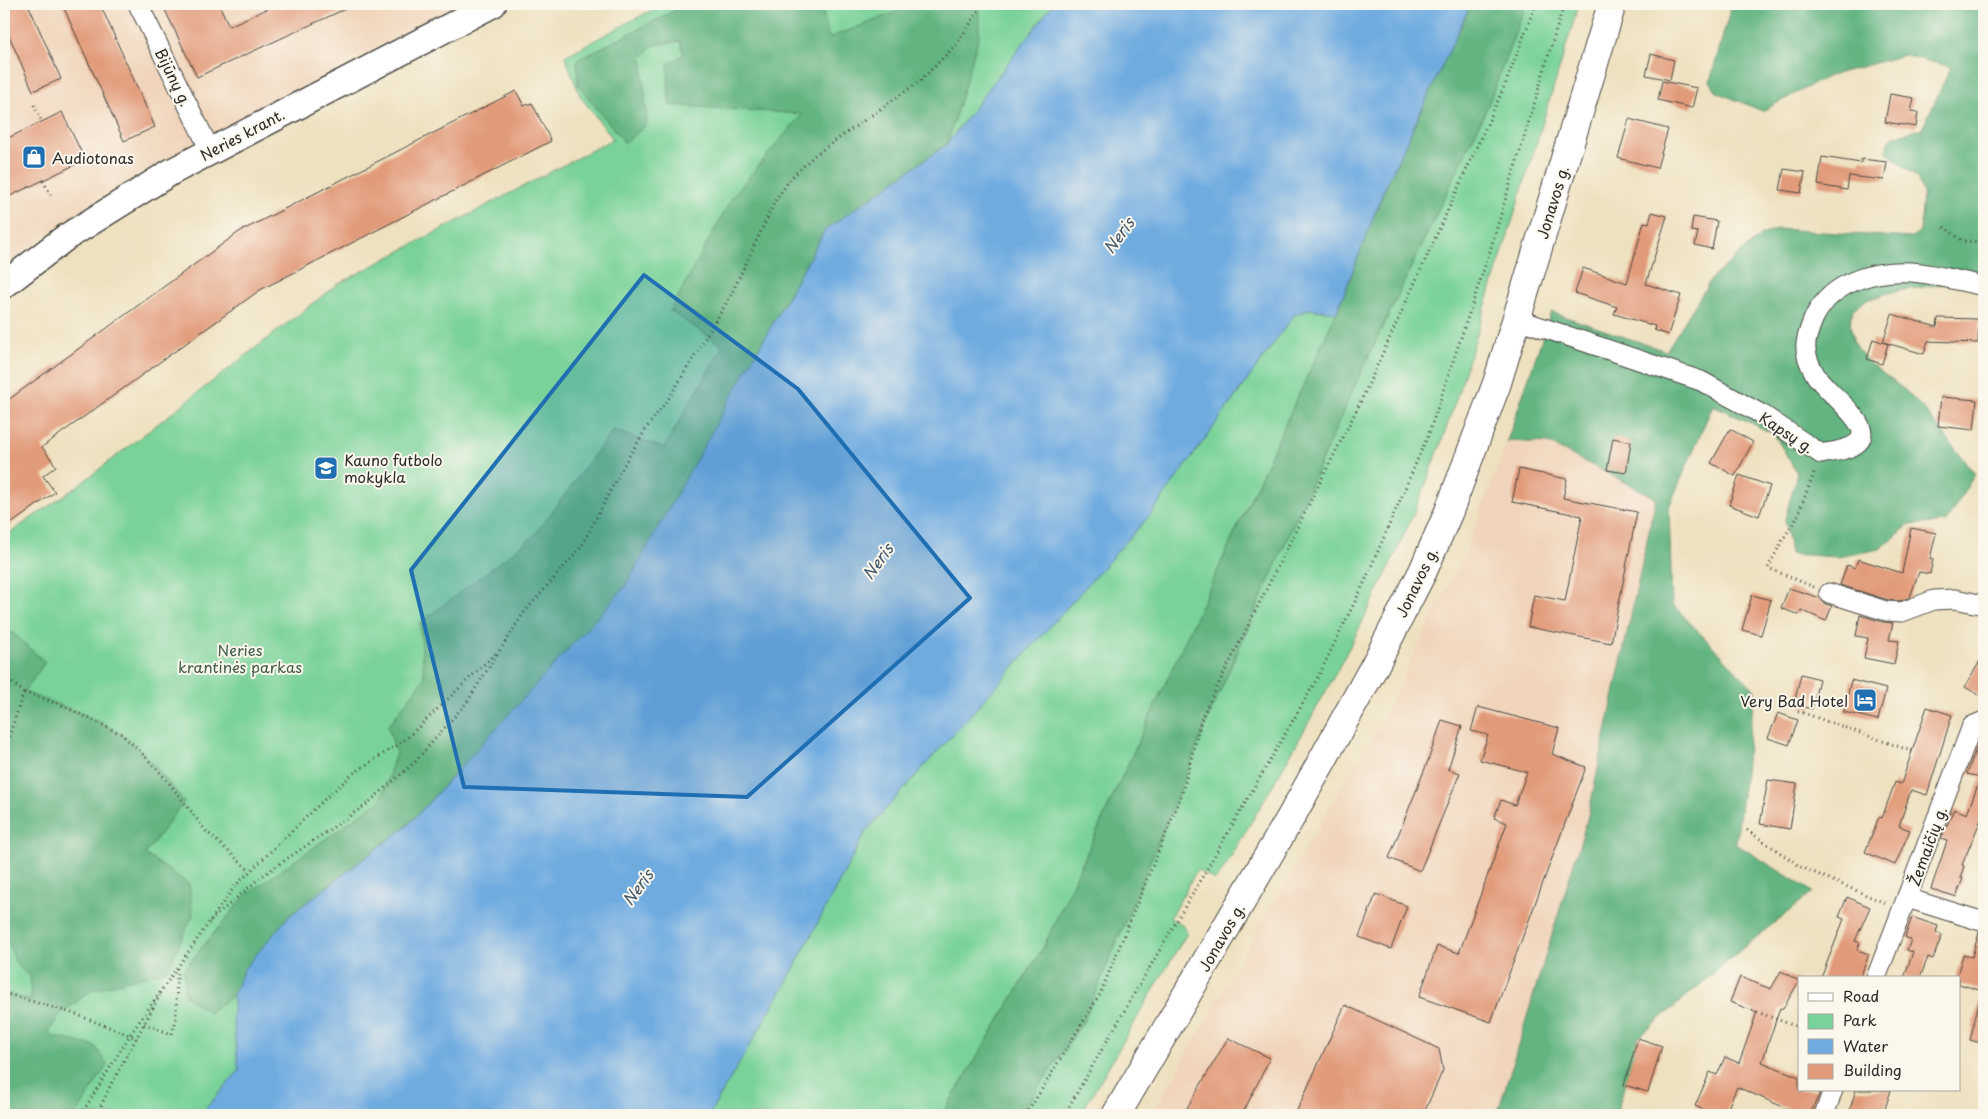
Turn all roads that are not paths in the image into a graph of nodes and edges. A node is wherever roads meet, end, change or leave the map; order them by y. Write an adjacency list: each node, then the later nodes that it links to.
1 (138, 4): 4 (street, Bijūnų g.)
2 (493, 4): 4 (main road, Neries krant.)
3 (1612, 4): 7 (main road, Jonavos g.)
4 (210, 150): 5 (main road, Neries krant.)
5 (4, 285)
6 (1984, 286): 7 (street, Kapsų g.)
7 (1517, 319): 15 (main road, Jonavos g.)
8 (1829, 593): 9 (street)
9 (1984, 605)
10 (1984, 721): 11 (street, Žemaičių g.)
11 (1905, 904): 12 (street); 13 (street, Žemaičių g.)
12 (1984, 922)
13 (1877, 976)
14 (1832, 1092): 16 (street)
15 (1116, 1115)
16 (1824, 1115)

